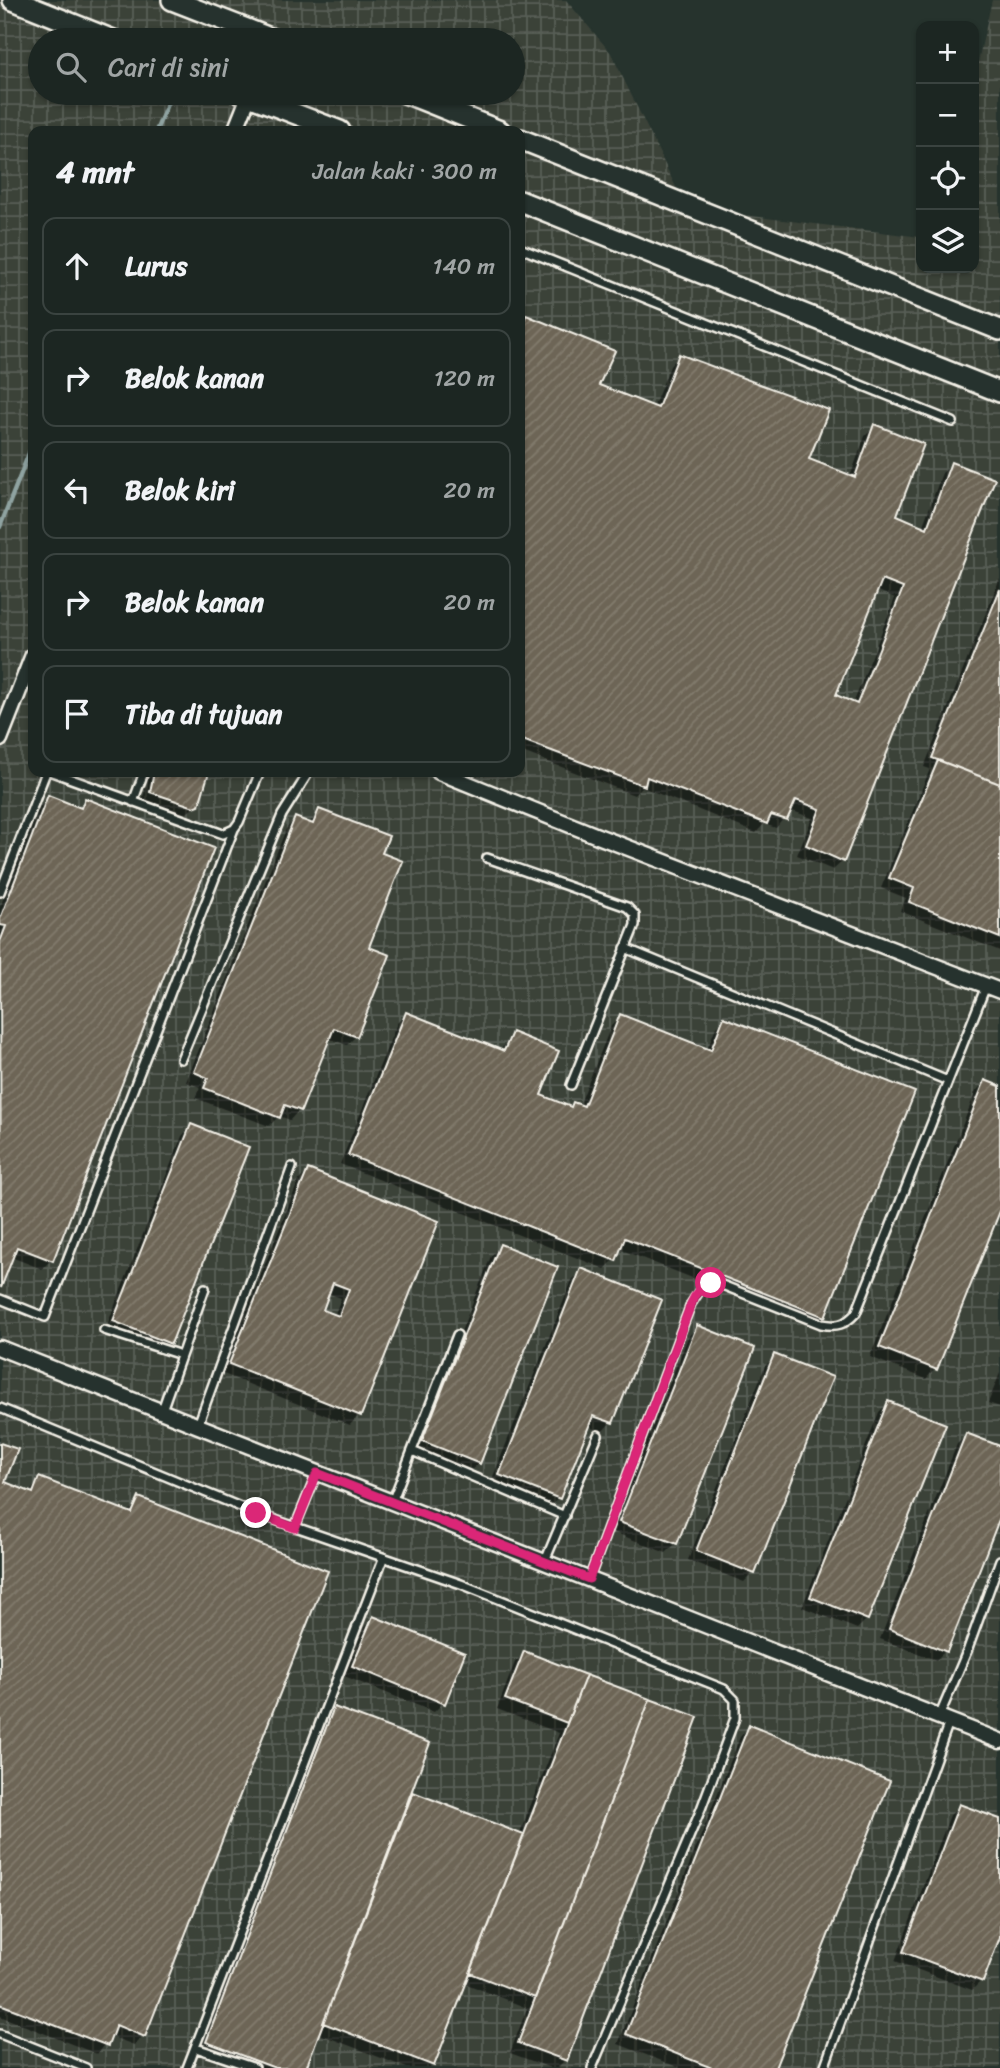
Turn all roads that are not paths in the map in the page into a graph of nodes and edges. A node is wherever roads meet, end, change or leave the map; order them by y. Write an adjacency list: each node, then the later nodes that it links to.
1 (13, 0): 3 (street)
2 (172, 0): 4 (street)
3 (83, 28)
4 (244, 28)
5 (242, 105): 8 (street)
6 (273, 105): 9 (street)
7 (435, 105): 10 (street)
8 (236, 126)
9 (327, 126)
10 (488, 126)
11 (525, 141): 14 (street)
12 (525, 203): 15 (street)
13 (525, 250): 16 (lane)
14 (1000, 330)
15 (1000, 392)
16 (953, 422)
17 (28, 668): 18 (street)
18 (0, 739)
19 (44, 777): 28 (lane)
20 (66, 777): 25 (lane)
21 (142, 777): 25 (lane)
22 (258, 777): 26 (lane)
23 (306, 777): 32 (lane)
24 (451, 777): 30 (street)
25 (133, 802): 26 (lane)
26 (234, 829): 37 (lane)
27 (487, 858): 29 (lane)
28 (0, 892)
29 (625, 947): 33 (lane); 34 (lane)
30 (986, 985): 31 (street); 33 (lane)
31 (1000, 991)
32 (181, 1059)
33 (948, 1081): 54 (lane)
34 (571, 1084)
35 (292, 1167): 44 (lane)
36 (205, 1288): 41 (lane)
37 (0, 1299)
38 (104, 1330): 41 (lane)
39 (457, 1335): 46 (lane)
40 (0, 1348): 43 (street)
41 (181, 1355): 43 (lane)
42 (0, 1408): 50 (lane)
43 (162, 1410): 44 (street)
44 (198, 1425): 47 (street)
45 (598, 1435): 49 (lane)
46 (412, 1451): 48 (lane); 49 (lane)
47 (317, 1473): 48 (street); 50 (lane)
48 (392, 1502): 53 (street)
49 (565, 1516): 53 (lane)
50 (295, 1528): 51 (lane)
51 (383, 1559): 58 (lane); 62 (lane)
52 (1000, 1560): 55 (lane)
53 (545, 1561): 54 (street)
54 (589, 1579): 55 (street)
55 (944, 1720): 56 (street); 63 (lane)
56 (1000, 1741)
57 (0, 2034): 59 (lane)
58 (196, 2048): 60 (lane); 61 (lane)
59 (86, 2068)
60 (187, 2068)
61 (255, 2068)
62 (592, 2068)
63 (824, 2068)

